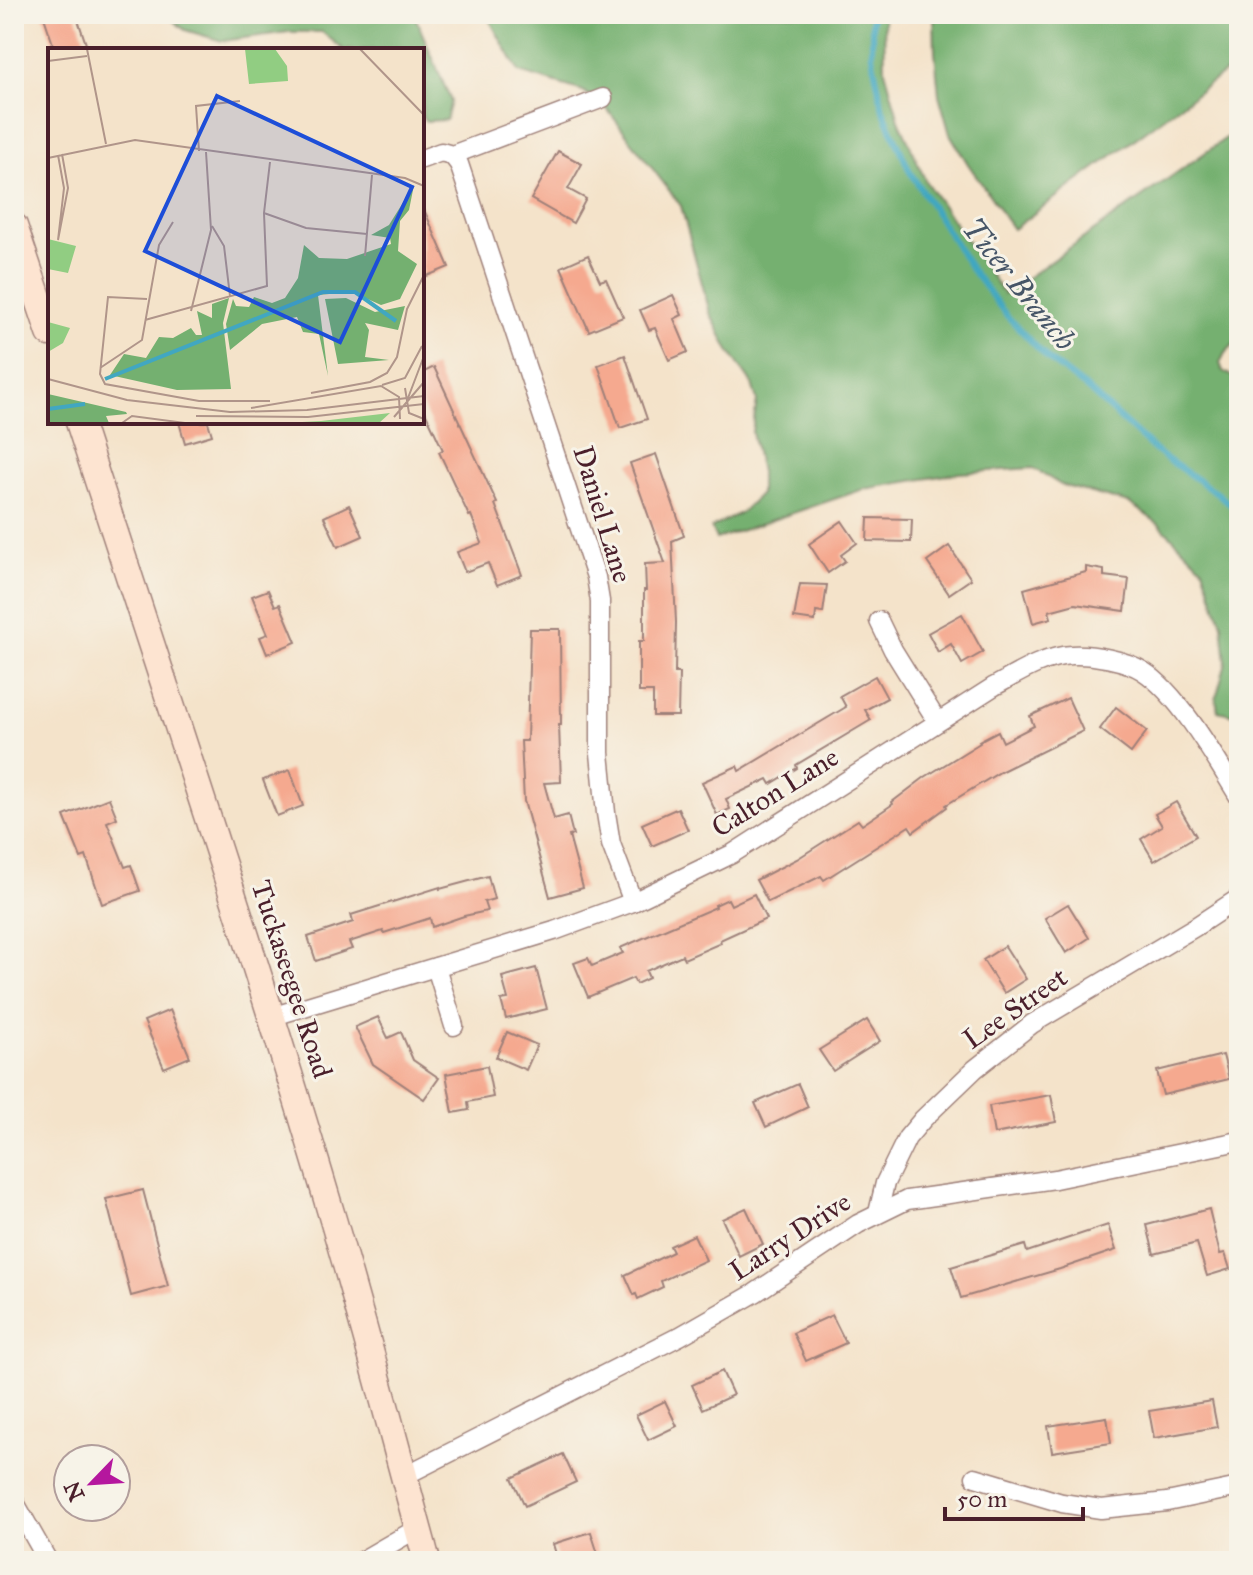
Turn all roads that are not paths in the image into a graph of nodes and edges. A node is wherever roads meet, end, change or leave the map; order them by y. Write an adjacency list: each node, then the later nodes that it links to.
1 (603, 98): 2 (street)
2 (452, 155): 3 (street); 11 (street, Daniel Lane)
3 (424, 158)
4 (14, 226): 5 (street)
5 (46, 304)
6 (80, 424): 13 (street, Tuckaseegee Road)
7 (879, 621): 8 (street)
8 (937, 721): 9 (street, Calton Lane); 11 (street, Calton Lane)
9 (1239, 797)
10 (1239, 898): 16 (street, Lee Street)
11 (633, 902): 12 (street, Calton Lane)
12 (436, 967): 13 (street, Calton Lane); 14 (street)
13 (271, 1017): 17 (street, Tuckaseegee Road)
14 (454, 1026)
15 (1239, 1141): 16 (street, Larry Drive)
16 (878, 1213): 17 (street, Larry Drive)
17 (404, 1476): 21 (street, Tuckaseegee Road)
18 (975, 1477): 19 (street)
19 (1239, 1487)
20 (14, 1501): 22 (street)
21 (418, 1528): 23 (street); 24 (street, Tuckaseegee Road)
22 (48, 1561)
23 (361, 1561)
24 (427, 1561)

